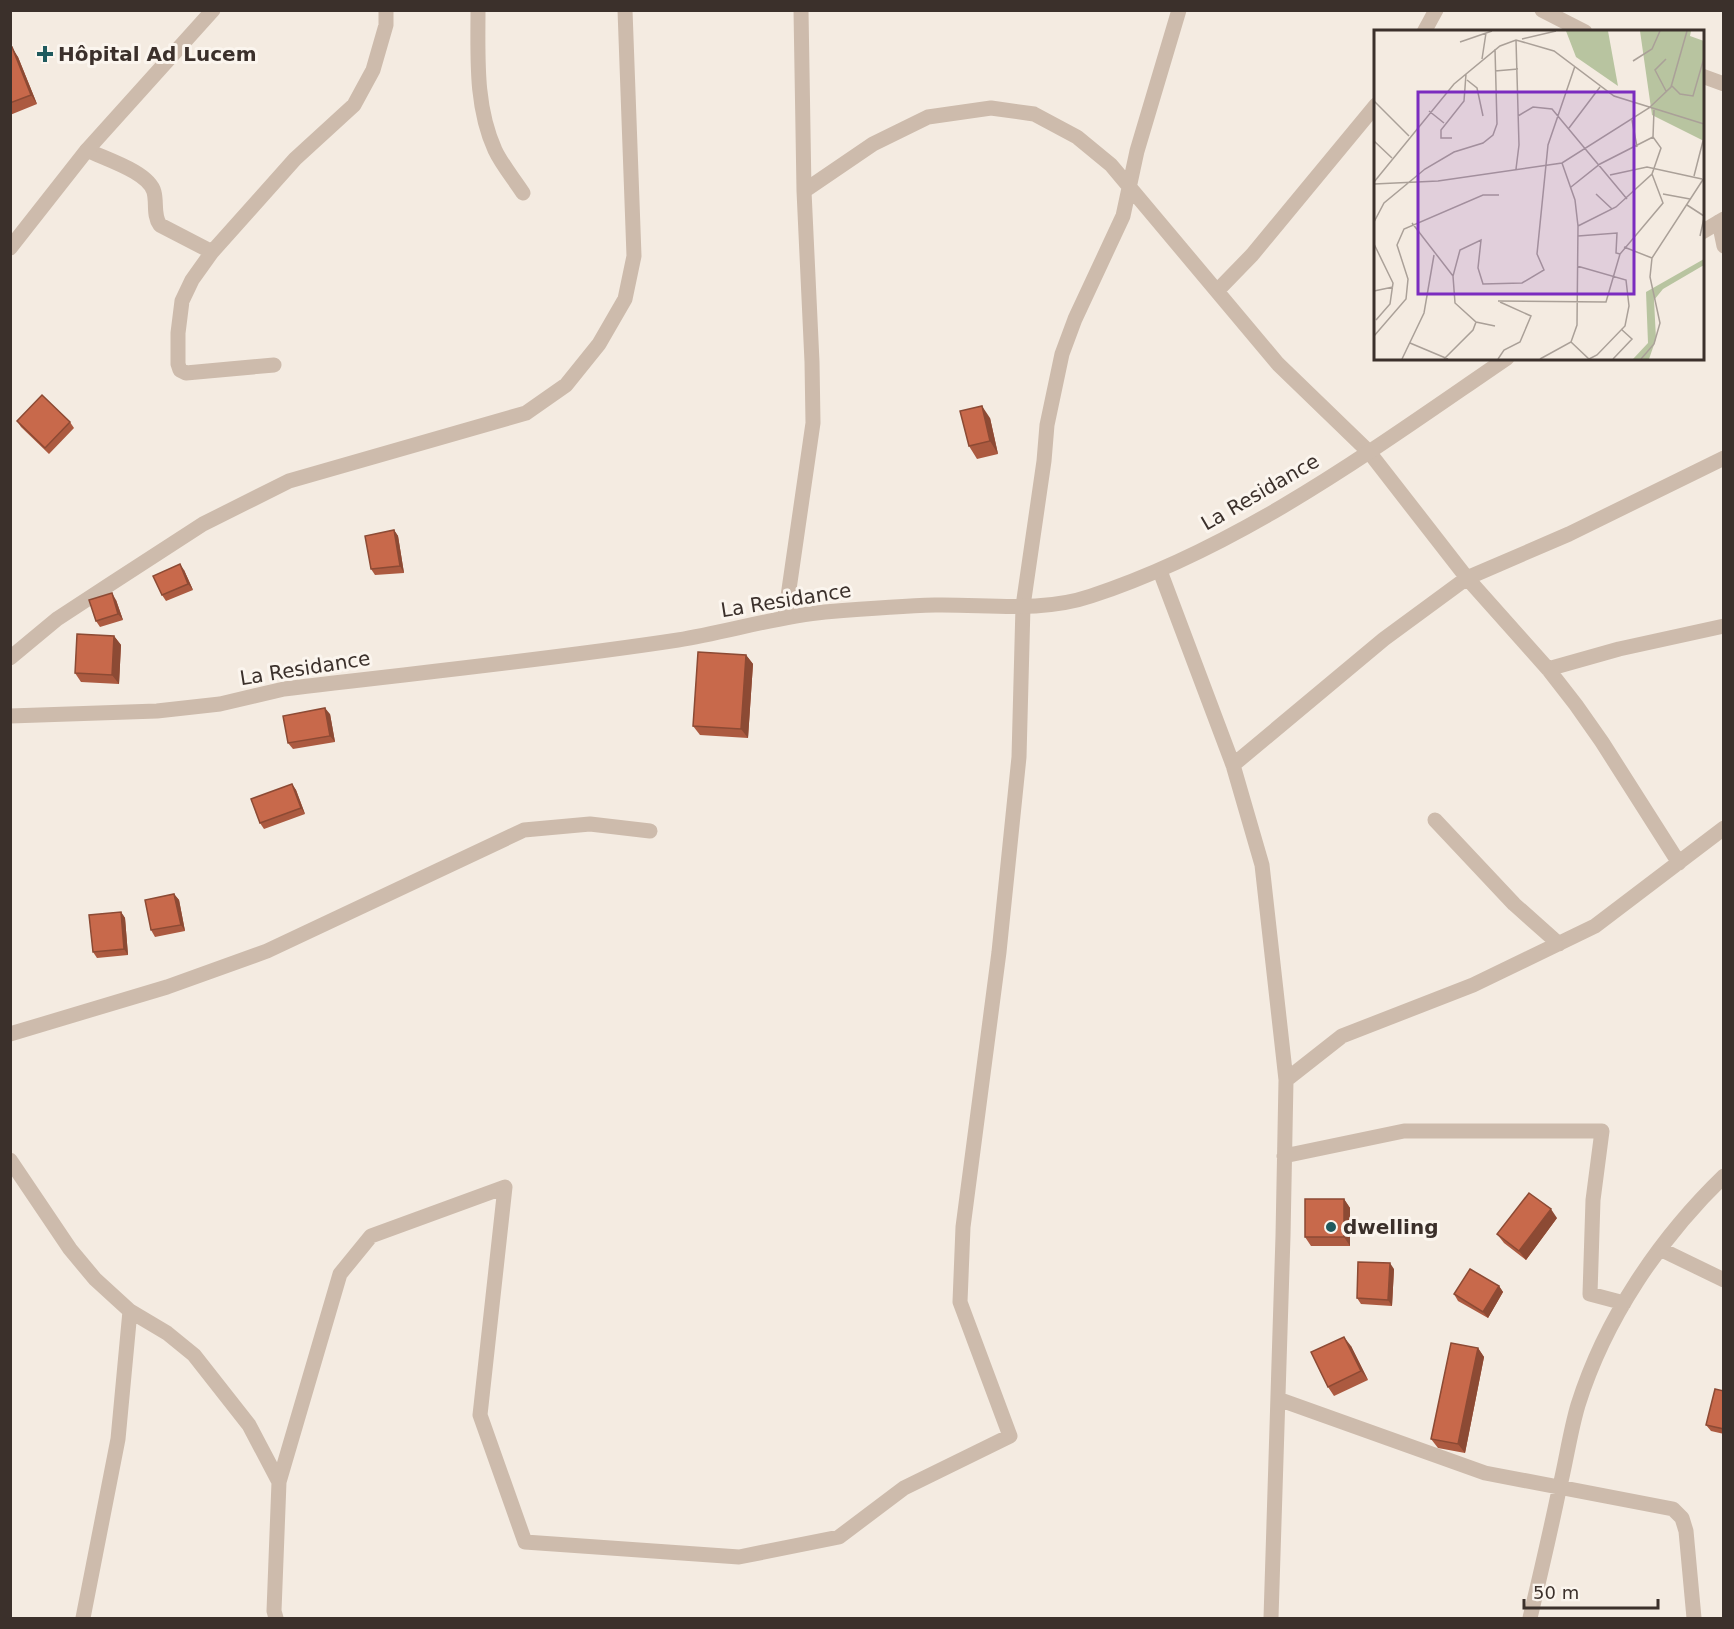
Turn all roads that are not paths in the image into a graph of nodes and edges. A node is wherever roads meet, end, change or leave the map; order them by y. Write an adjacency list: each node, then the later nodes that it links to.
1 (213, 10): 14 (street)
2 (386, 10): 22 (street)
3 (478, 10): 17 (street)
4 (625, 10): 33 (street)
5 (801, 10): 16 (street)
6 (1179, 10): 15 (street)
7 (1436, 10): 9 (street)
8 (1542, 10): 10 (street)
9 (1425, 30)
10 (1581, 30)
11 (1704, 77): 12 (street)
12 (1724, 84)
13 (1374, 107): 23 (street)
14 (87, 150): 21 (street); 22 (street)
15 (1129, 188): 16 (street); 23 (street); 30 (street)
16 (804, 190): 31 (street)
17 (523, 193)
18 (1721, 220): 19 (street); 20 (street)
19 (1704, 231)
20 (1724, 246)
21 (10, 248)
22 (212, 252): 25 (street)
23 (1216, 291): 26 (street)
24 (1504, 360): 26 (street, La Residance)
25 (274, 365)
26 (1370, 452): 28 (street, La Residance); 29 (street)
27 (1724, 458): 29 (street)
28 (1160, 571): 30 (street, La Residance); 36 (street)
29 (1467, 578): 34 (street); 36 (street)
30 (1023, 606): 31 (street, La Residance); 52 (street)
31 (785, 617): 35 (street, La Residance)
32 (1724, 626): 34 (street)
33 (10, 658)
34 (1548, 669): 40 (street)
35 (10, 716)
36 (1233, 765): 43 (street)
37 (1435, 820): 41 (street)
38 (1724, 828): 40 (street)
39 (650, 831): 42 (street)
40 (1679, 862): 41 (street)
41 (1559, 944): 43 (street)
42 (10, 1034)
43 (1286, 1080): 44 (street)
44 (1284, 1156): 49 (street); 51 (street)
45 (10, 1160): 50 (street)
46 (1724, 1176): 47 (street)
47 (1660, 1249): 48 (street); 49 (street)
48 (1724, 1280)
49 (1624, 1303): 53 (street)
50 (130, 1311): 52 (street); 54 (street)
51 (1278, 1399): 53 (street); 56 (street)
52 (279, 1482): 55 (street)
53 (1560, 1489): 57 (street); 58 (street)
54 (83, 1618)
55 (276, 1618)
56 (1270, 1618)
57 (1530, 1618)
58 (1694, 1618)

